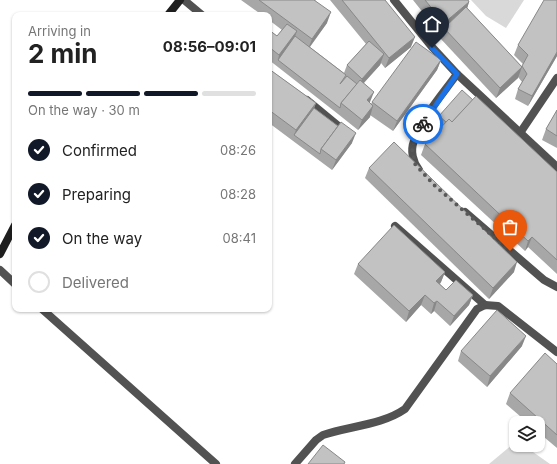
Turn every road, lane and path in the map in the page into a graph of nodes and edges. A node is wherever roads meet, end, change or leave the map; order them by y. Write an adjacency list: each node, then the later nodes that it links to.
1 (180, 0): 4 (street)
2 (184, 0): 5 (street)
3 (394, 0): 6 (street)
4 (170, 12)
5 (198, 12)
6 (457, 74): 10 (street); 12 (street)
7 (557, 78): 10 (street)
8 (299, 94): 9 (street)
9 (348, 133)
10 (520, 133): 11 (street)
11 (557, 167)
12 (424, 175)
13 (461, 208): 19 (street)
14 (395, 226): 20 (street)
15 (12, 231): 16 (street)
16 (0, 254)
17 (0, 270): 18 (street)
18 (12, 281)
19 (557, 286)
20 (485, 305): 22 (street); 24 (street)
21 (45, 312): 23 (street)
22 (557, 352)
23 (216, 464)
24 (295, 464)

